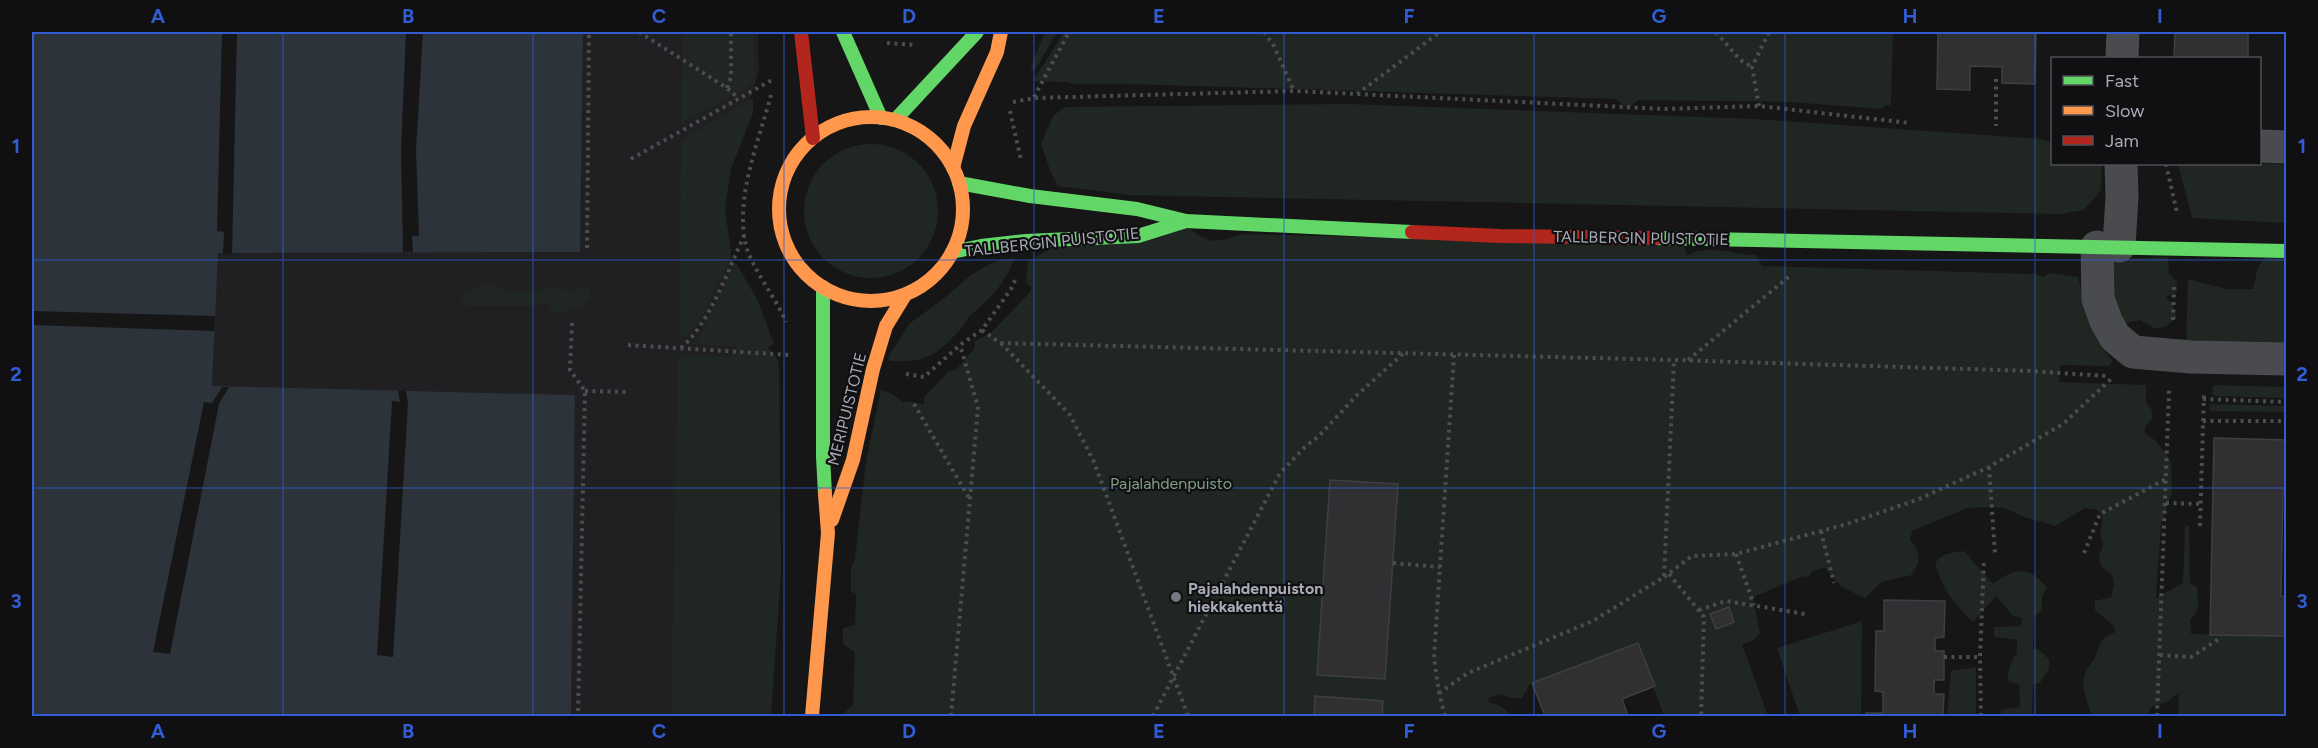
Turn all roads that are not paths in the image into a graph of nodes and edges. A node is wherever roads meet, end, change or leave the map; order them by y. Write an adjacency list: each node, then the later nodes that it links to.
1 (801, 32): 8 (street)
2 (843, 32): 7 (street)
3 (977, 32): 7 (street)
4 (1001, 32): 12 (street)
5 (2123, 32): 6 (street)
6 (2122, 57)
7 (888, 119): 8 (street); 12 (street)
8 (813, 138): 18 (street)
9 (2261, 146): 10 (street)
10 (2286, 147)
11 (2121, 165): 15 (street)
12 (953, 168): 13 (street)
13 (959, 183): 14 (street, TALLBERGIN PUISTOTIE); 17 (street)
14 (1186, 221): 15 (street, TALLBERGIN PUISTOTIE); 17 (street, TALLBERGIN PUISTOTIE)
15 (2108, 247): 16 (street, TALLBERGIN PUISTOTIE); 20 (street)
16 (2286, 250)
17 (952, 252): 19 (street)
18 (823, 287): 19 (street); 21 (street, MERIPUISTOTIE)
19 (905, 295): 21 (street, MERIPUISTOTIE)
20 (2286, 359)
21 (828, 533): 22 (street, MERIPUISTOTIE)
22 (812, 717)

